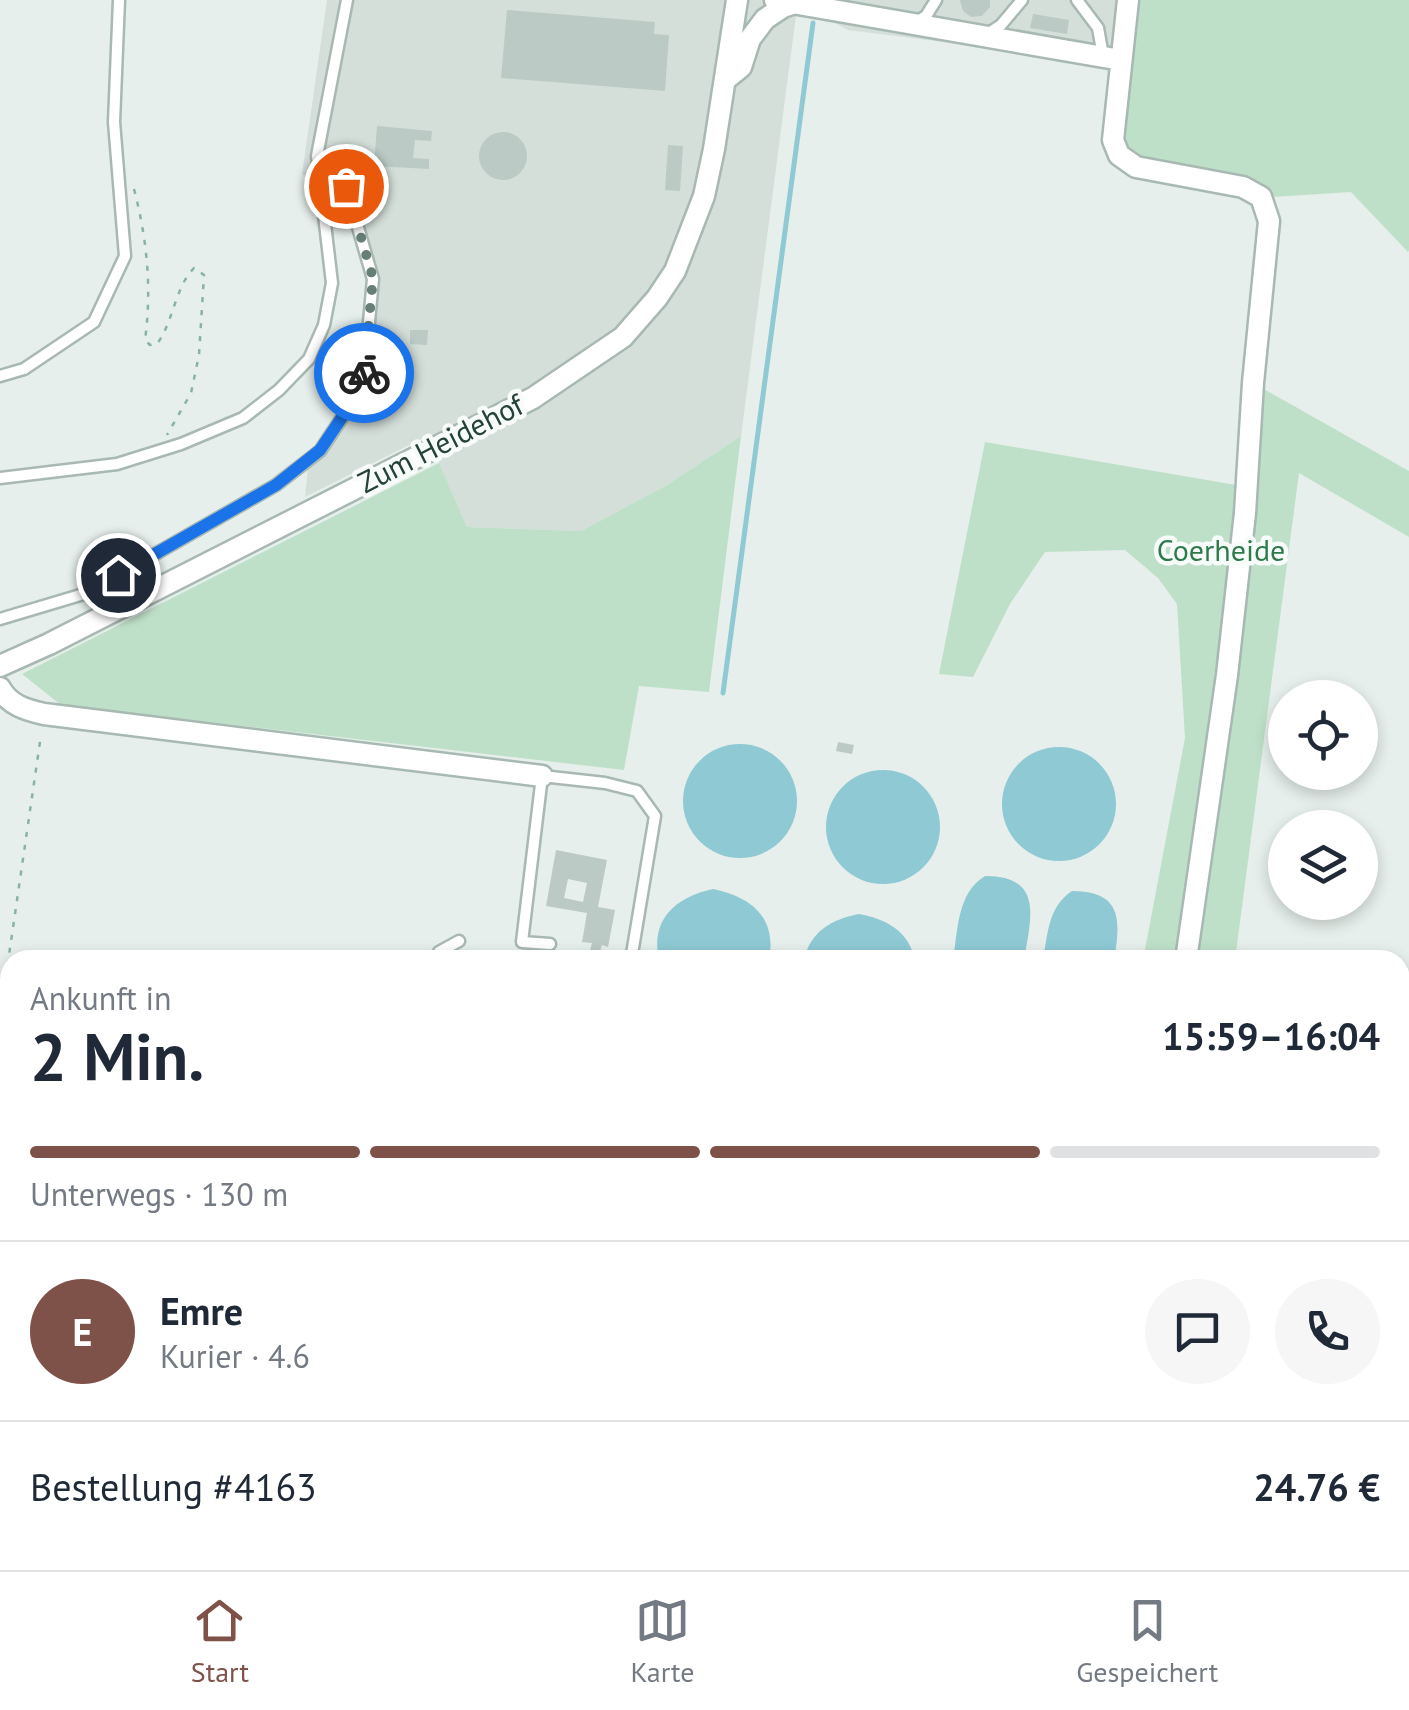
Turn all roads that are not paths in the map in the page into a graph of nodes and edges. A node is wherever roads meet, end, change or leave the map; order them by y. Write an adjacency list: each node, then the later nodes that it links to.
1 (119, 0): 16 (lane)
2 (347, 0): 15 (lane)
3 (737, 0): 14 (street, Zum Heidehof)
4 (831, 0): 9 (lane)
5 (936, 0): 11 (lane)
6 (1022, 0): 12 (lane)
7 (1077, 0): 13 (lane)
8 (1128, 0): 13 (street)
9 (792, 3): 10 (street); 14 (street, Zum Heidehof)
10 (849, 7): 11 (street)
11 (913, 23): 12 (street)
12 (983, 35): 13 (street)
13 (1112, 58): 26 (street)
14 (725, 80): 19 (street, Zum Heidehof)
15 (317, 156): 17 (lane); 18 (lane)
16 (0, 376)
17 (0, 478)
18 (0, 619)
19 (0, 666)
20 (0, 688): 21 (street)
21 (542, 776): 23 (lane); 25 (lane)
22 (459, 940): 24 (lane)
23 (550, 944)
24 (442, 950)
25 (633, 950)
26 (1187, 950)

